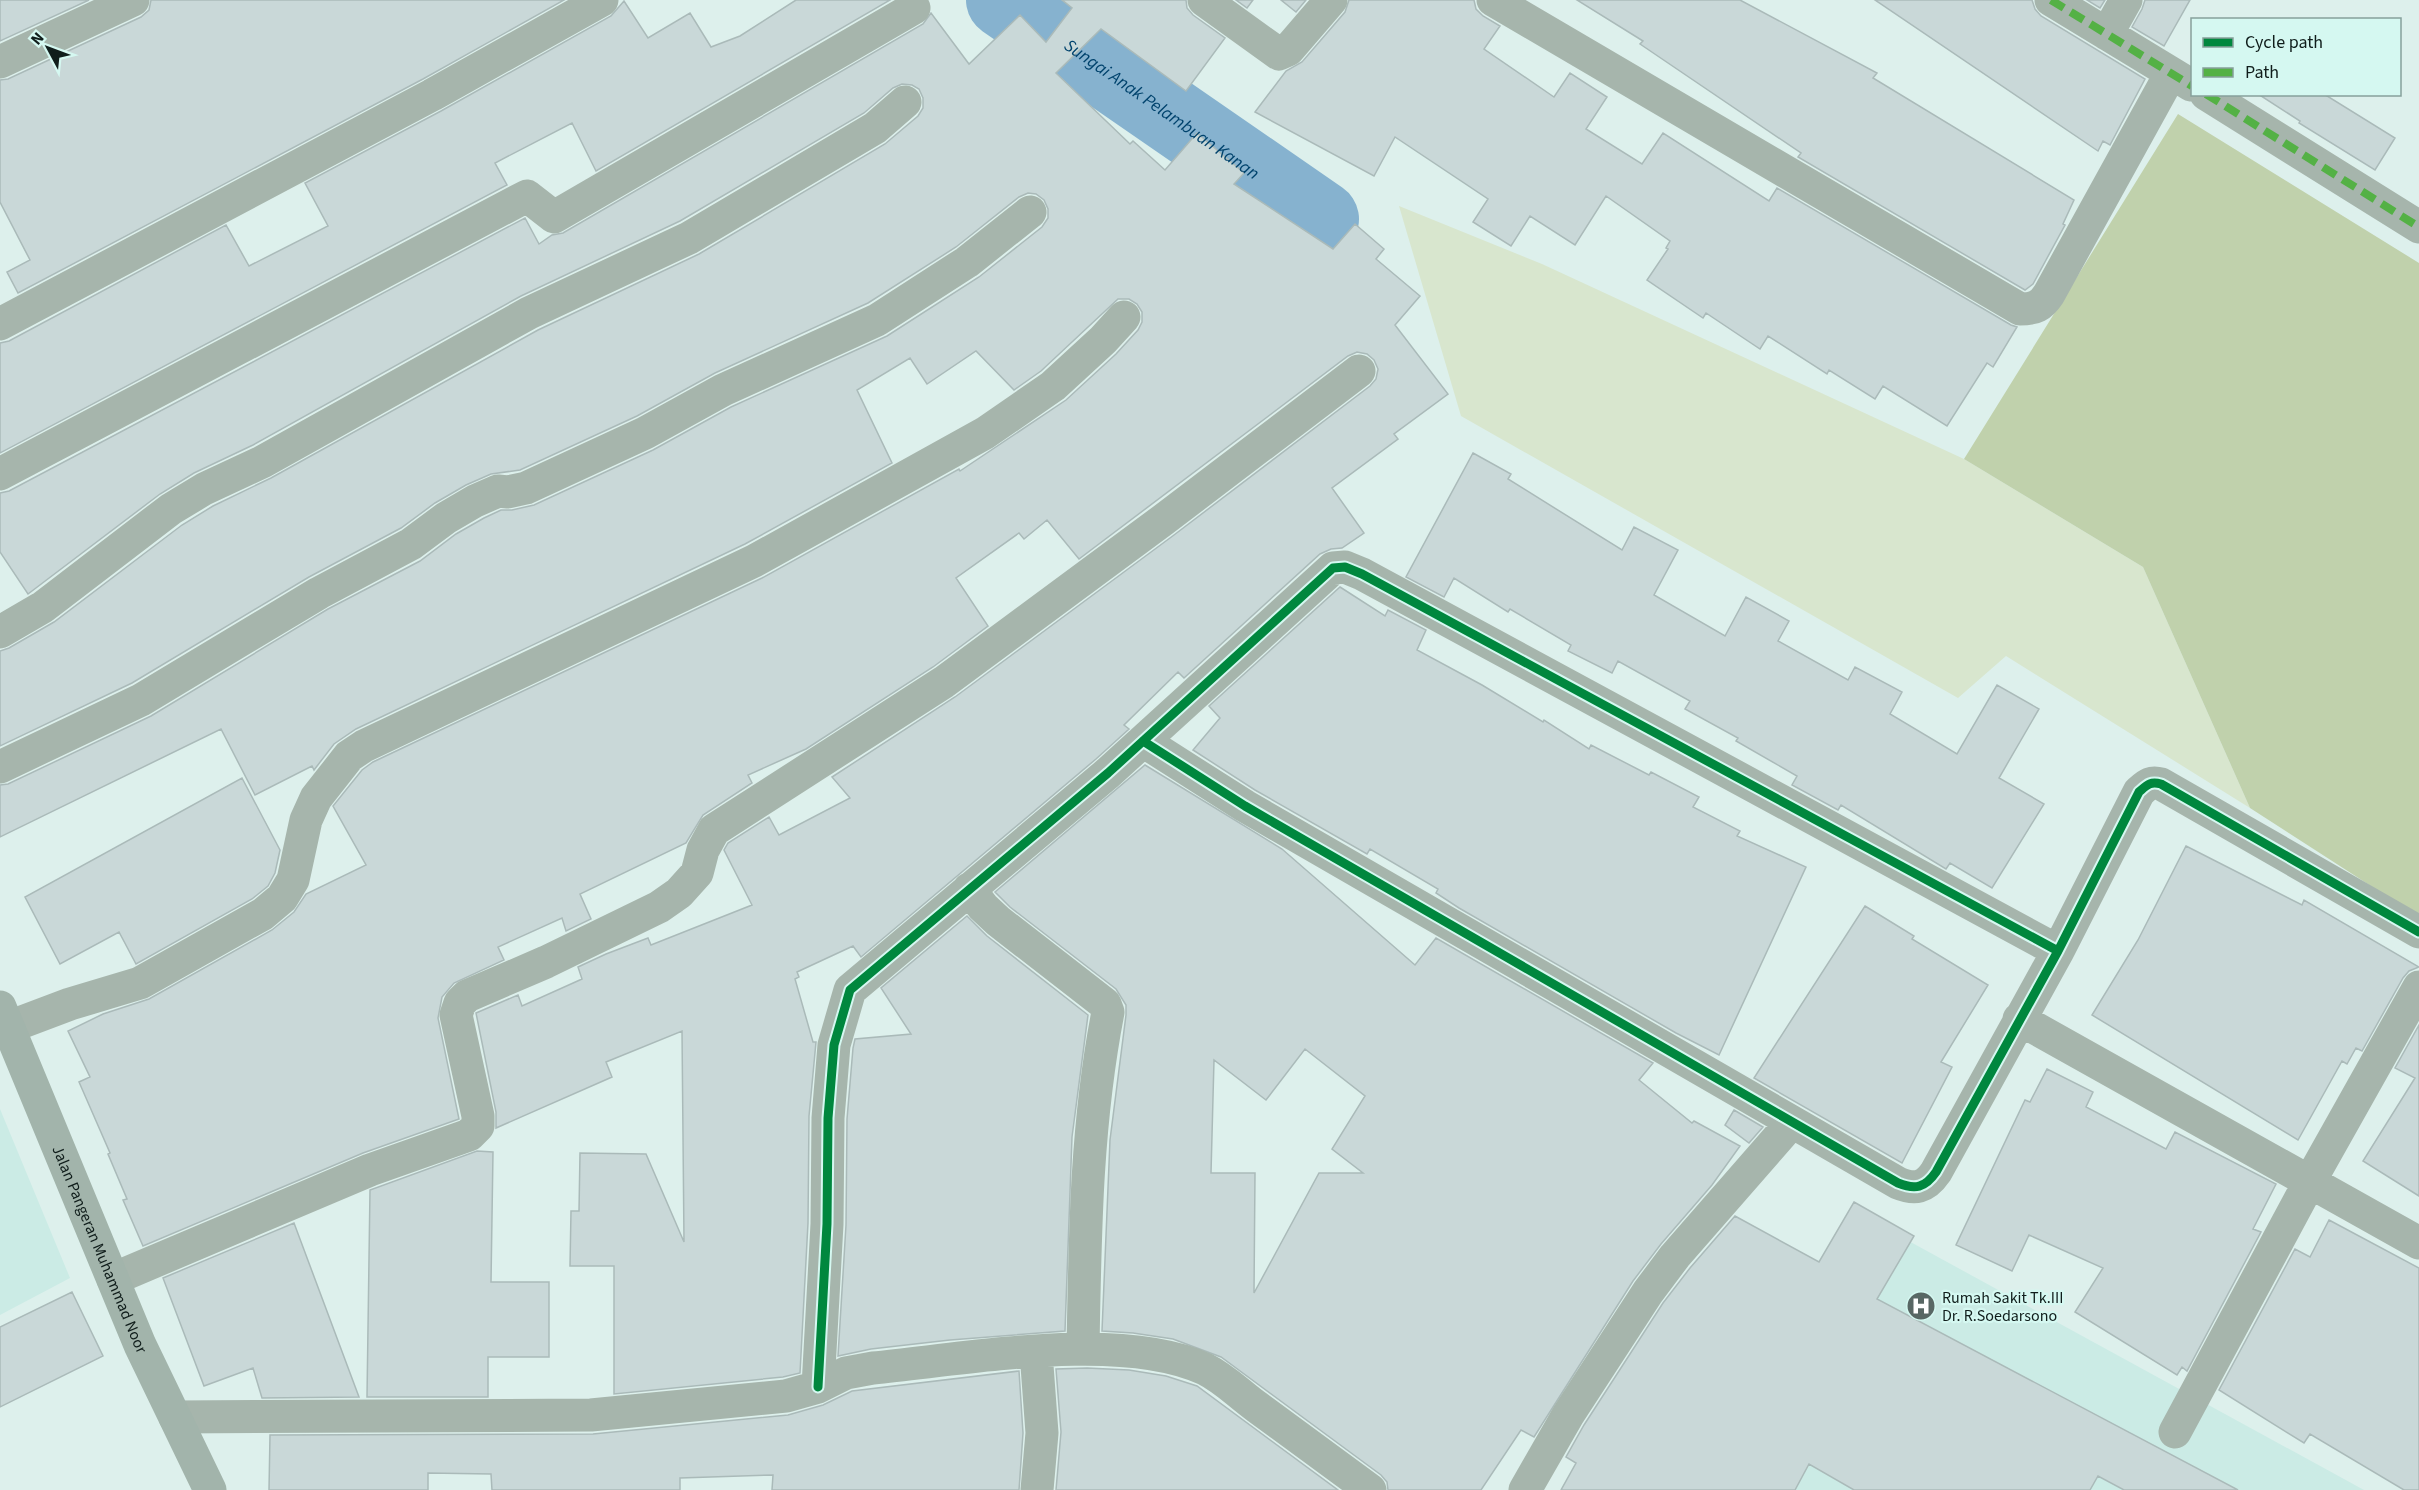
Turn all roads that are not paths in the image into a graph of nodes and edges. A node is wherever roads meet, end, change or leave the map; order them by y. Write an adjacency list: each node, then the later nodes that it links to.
1 (133, 0): 10 (street)
2 (602, 0): 17 (street)
3 (1204, 0): 4 (street)
4 (1331, 0)
5 (1493, 0): 11 (street)
6 (2051, 0): 9 (street)
7 (2126, 0): 9 (street)
8 (914, 8): 19 (street)
9 (2107, 34): 11 (street)
10 (0, 62)
11 (2182, 80)
12 (2209, 96): 15 (street)
13 (905, 102): 20 (street)
14 (1030, 212): 22 (street)
15 (2419, 227)
16 (1124, 316): 27 (street)
17 (0, 324)
18 (1359, 371): 32 (street)
19 (0, 474)
20 (0, 632)
21 (1143, 741): 23 (street); 25 (street); 29 (street)
22 (0, 767)
23 (969, 889): 33 (street); 35 (street)
24 (2419, 932): 25 (street)
25 (2058, 951): 28 (street)
26 (2419, 987): 30 (street)
27 (5, 1017): 32 (main road, Jalan Pangeran Muhammad Noor)
28 (2019, 1018): 29 (street); 30 (street)
29 (1792, 1122): 41 (street)
30 (2310, 1181): 31 (street); 37 (street)
31 (2419, 1243)
32 (113, 1279): 36 (main road, Jalan Pangeran Muhammad Noor)
33 (1083, 1349): 34 (street); 40 (street)
34 (1036, 1352): 35 (street); 39 (street)
35 (818, 1387): 36 (street)
36 (175, 1417): 38 (main road, Jalan Pangeran Muhammad Noor)
37 (2175, 1432)
38 (210, 1490)
39 (1037, 1490)
40 (1370, 1490)
41 (1525, 1490)

